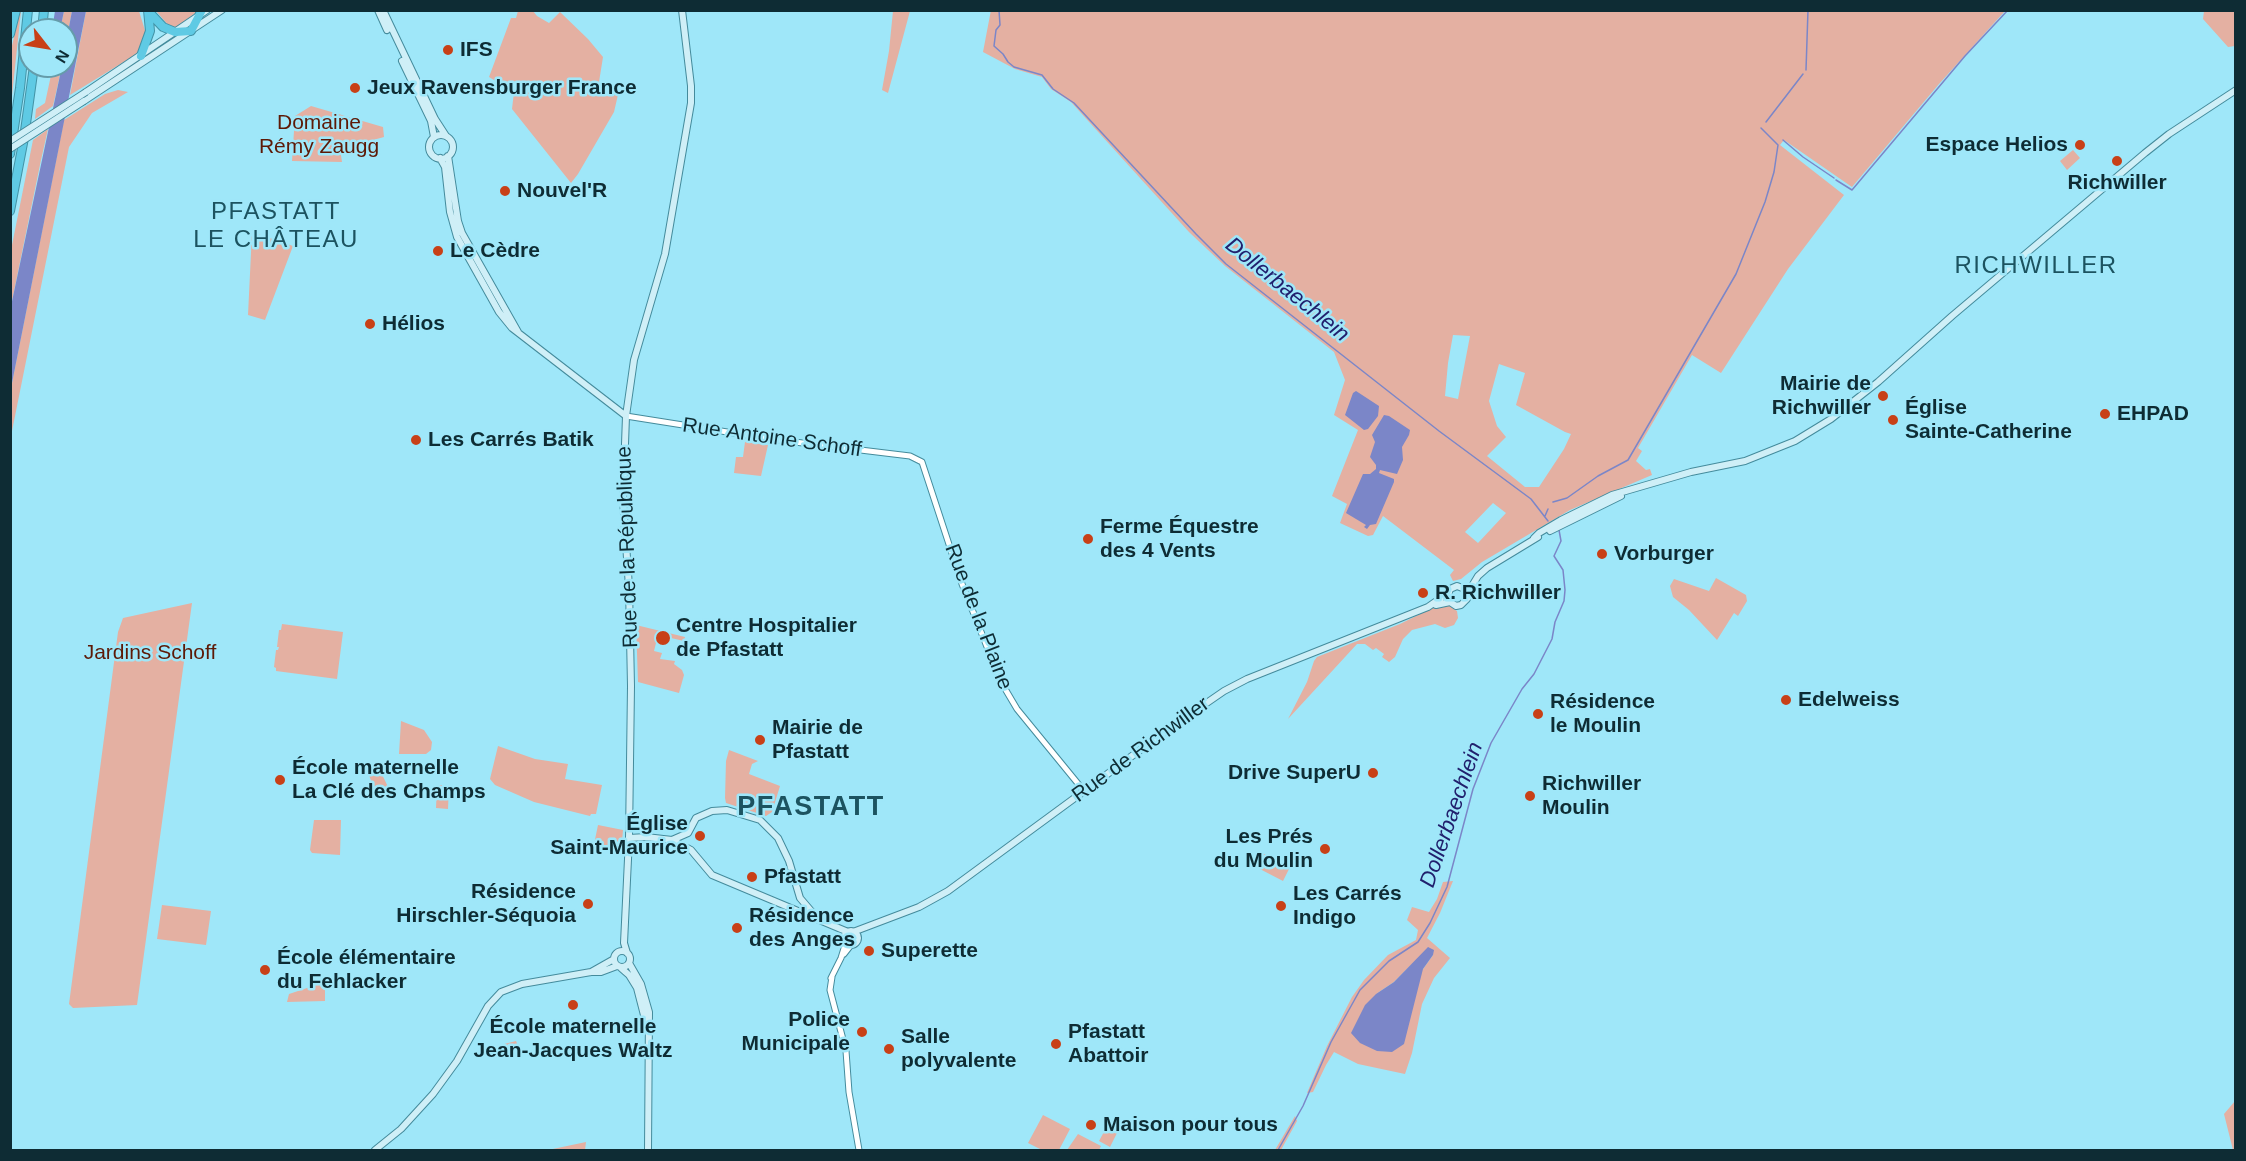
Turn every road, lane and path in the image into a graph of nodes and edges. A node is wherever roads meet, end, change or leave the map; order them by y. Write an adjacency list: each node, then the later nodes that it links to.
1 (15, 10): 10 (highway)
2 (28, 10): 18 (highway)
3 (222, 10): 8 (main road)
4 (682, 10): 23 (main road, Rue de la République)
5 (148, 11): 9 (highway); 11 (highway)
6 (204, 12): 8 (highway); 9 (main road)
7 (381, 12): 14 (main road); 15 (main road)
8 (191, 31): 9 (highway); 17 (main road, bridge)
9 (175, 32): 11 (main road)
10 (10, 34)
11 (141, 56): 16 (main road, bridge)
12 (32, 78): 21 (highway)
13 (2235, 90): 25 (main road)
14 (446, 136): 15 (main road); 19 (main road)
15 (434, 137): 20 (main road)
16 (10, 141)
17 (10, 149)
18 (10, 154)
19 (448, 156): 20 (main road); 22 (main road)
20 (440, 158): 22 (main road)
21 (10, 211)
22 (519, 332): 23 (main road)
23 (626, 416): 24 (street, Rue Antoine Schoff); 32 (main road, Rue de la République)
24 (919, 459): 31 (street, Rue de la Plaine)
25 (1478, 576): 26 (main road); 28 (main road)
26 (1460, 586): 27 (main road); 28 (main road)
27 (1448, 593): 29 (main road); 30 (main road, Rue de Richwiller)
28 (1467, 594): 29 (main road)
29 (1450, 602): 30 (main road, Rue de Richwiller)
30 (1428, 606): 31 (main road, Rue de Richwiller)
31 (1084, 791): 37 (main road, Rue de Richwiller)
32 (629, 828): 33 (main road); 34 (main road, Rue de la République)
33 (646, 837): 34 (main road); 35 (main road)
34 (629, 838): 38 (main road, Rue de la République)
35 (672, 840): 36 (main road); 36 (main road)
36 (818, 920): 37 (main road)
37 (850, 937): 48 (street)
38 (624, 943): 39 (main road); 40 (main road, Rue de la République)
39 (618, 952): 40 (main road); 41 (main road)
40 (627, 953): 42 (main road)
41 (614, 958): 43 (main road); 44 (main road)
42 (629, 963): 43 (main road); 45 (main road)
43 (619, 967): 44 (main road); 45 (main road)
44 (591, 972): 46 (main road)
45 (648, 1029): 47 (main road)
46 (375, 1150)
47 (648, 1150)
48 (859, 1150)

